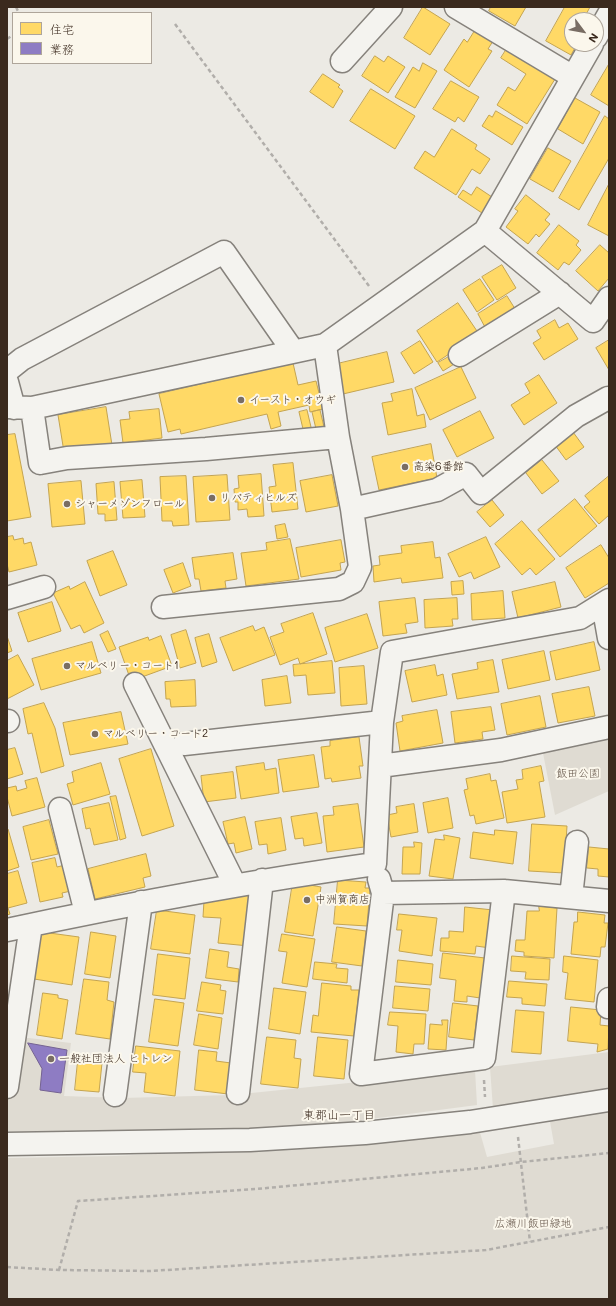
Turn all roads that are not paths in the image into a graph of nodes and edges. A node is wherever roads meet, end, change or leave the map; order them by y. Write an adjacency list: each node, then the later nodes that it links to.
1 (391, 7): 6 (street)
2 (456, 7): 7 (street)
3 (609, 14): 4 (street)
4 (604, 23)
5 (587, 52): 7 (street)
6 (342, 61)
7 (573, 77): 8 (street)
8 (485, 231): 9 (street); 11 (street)
9 (560, 293): 10 (street); 13 (street)
10 (609, 298)
11 (325, 345): 12 (street); 18 (street)
12 (293, 351): 14 (street); 17 (street)
13 (460, 355)
14 (7, 371)
15 (7, 382): 17 (street)
16 (608, 398): 19 (street)
17 (18, 408): 18 (street)
18 (338, 437): 19 (street)
19 (352, 509): 23 (street)
20 (44, 588): 21 (street)
21 (7, 598)
22 (606, 602): 24 (street); 26 (street)
23 (163, 607)
24 (609, 638)
25 (135, 684): 34 (street)
26 (382, 722): 28 (street); 29 (street)
27 (609, 727): 29 (street)
28 (184, 744)
29 (380, 766): 32 (street)
30 (60, 809): 40 (street)
31 (578, 842): 37 (street)
32 (375, 864): 33 (street); 36 (street)
33 (262, 880): 34 (street); 44 (street)
34 (235, 885): 39 (street)
35 (504, 891): 36 (street); 36 (street); 37 (street)
36 (383, 892)
37 (571, 897): 38 (street)
38 (609, 901)
39 (141, 902): 40 (street); 45 (street)
40 (86, 913): 41 (street)
41 (31, 925): 42 (street); 43 (street)
42 (7, 930)
43 (7, 1087)
44 (238, 1093)
45 (115, 1095)
46 (609, 1100): 47 (street)
47 (7, 1144)

